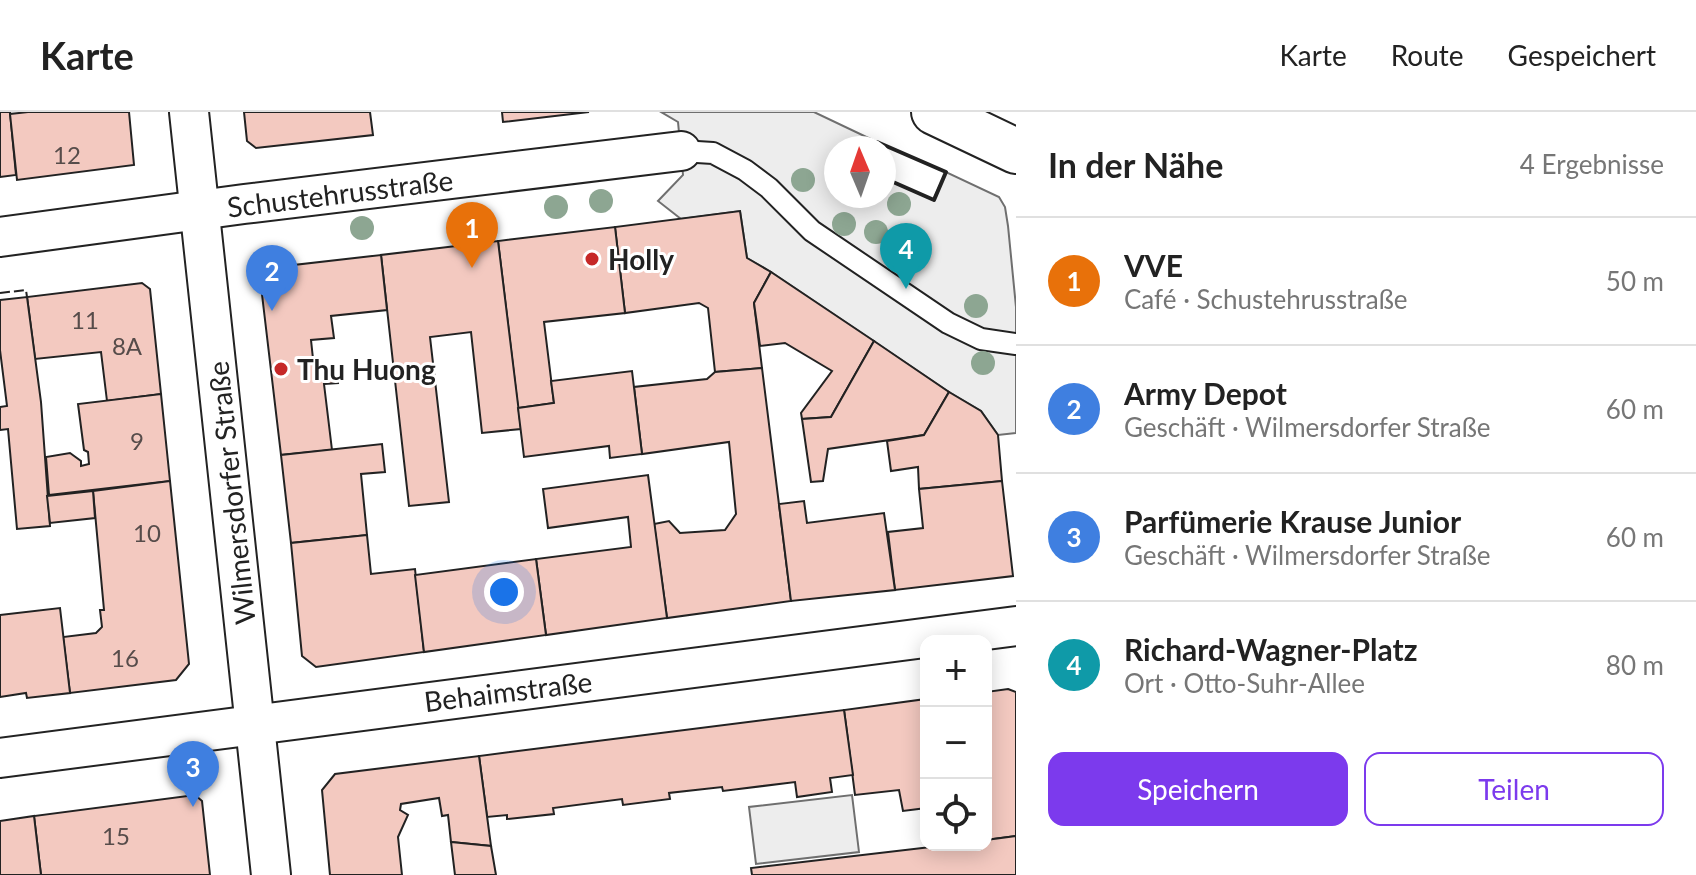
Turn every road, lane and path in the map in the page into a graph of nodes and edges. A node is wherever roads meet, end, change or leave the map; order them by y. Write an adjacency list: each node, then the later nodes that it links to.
1 (189, 112): 5 (street, Wilmersdorfer Straße)
2 (934, 112): 4 (main road)
3 (681, 151): 5 (street, Schustehrusstraße); 7 (lane)
4 (1016, 151)
5 (199, 210): 6 (street, Schustehrusstraße); 9 (street, Wilmersdorfer Straße)
6 (0, 237)
7 (1016, 344)
8 (1016, 626): 9 (street, Behaimstraße)
9 (256, 723): 10 (street, Behaimstraße); 11 (street, Wilmersdorfer Straße)
10 (0, 758)
11 (271, 875)

